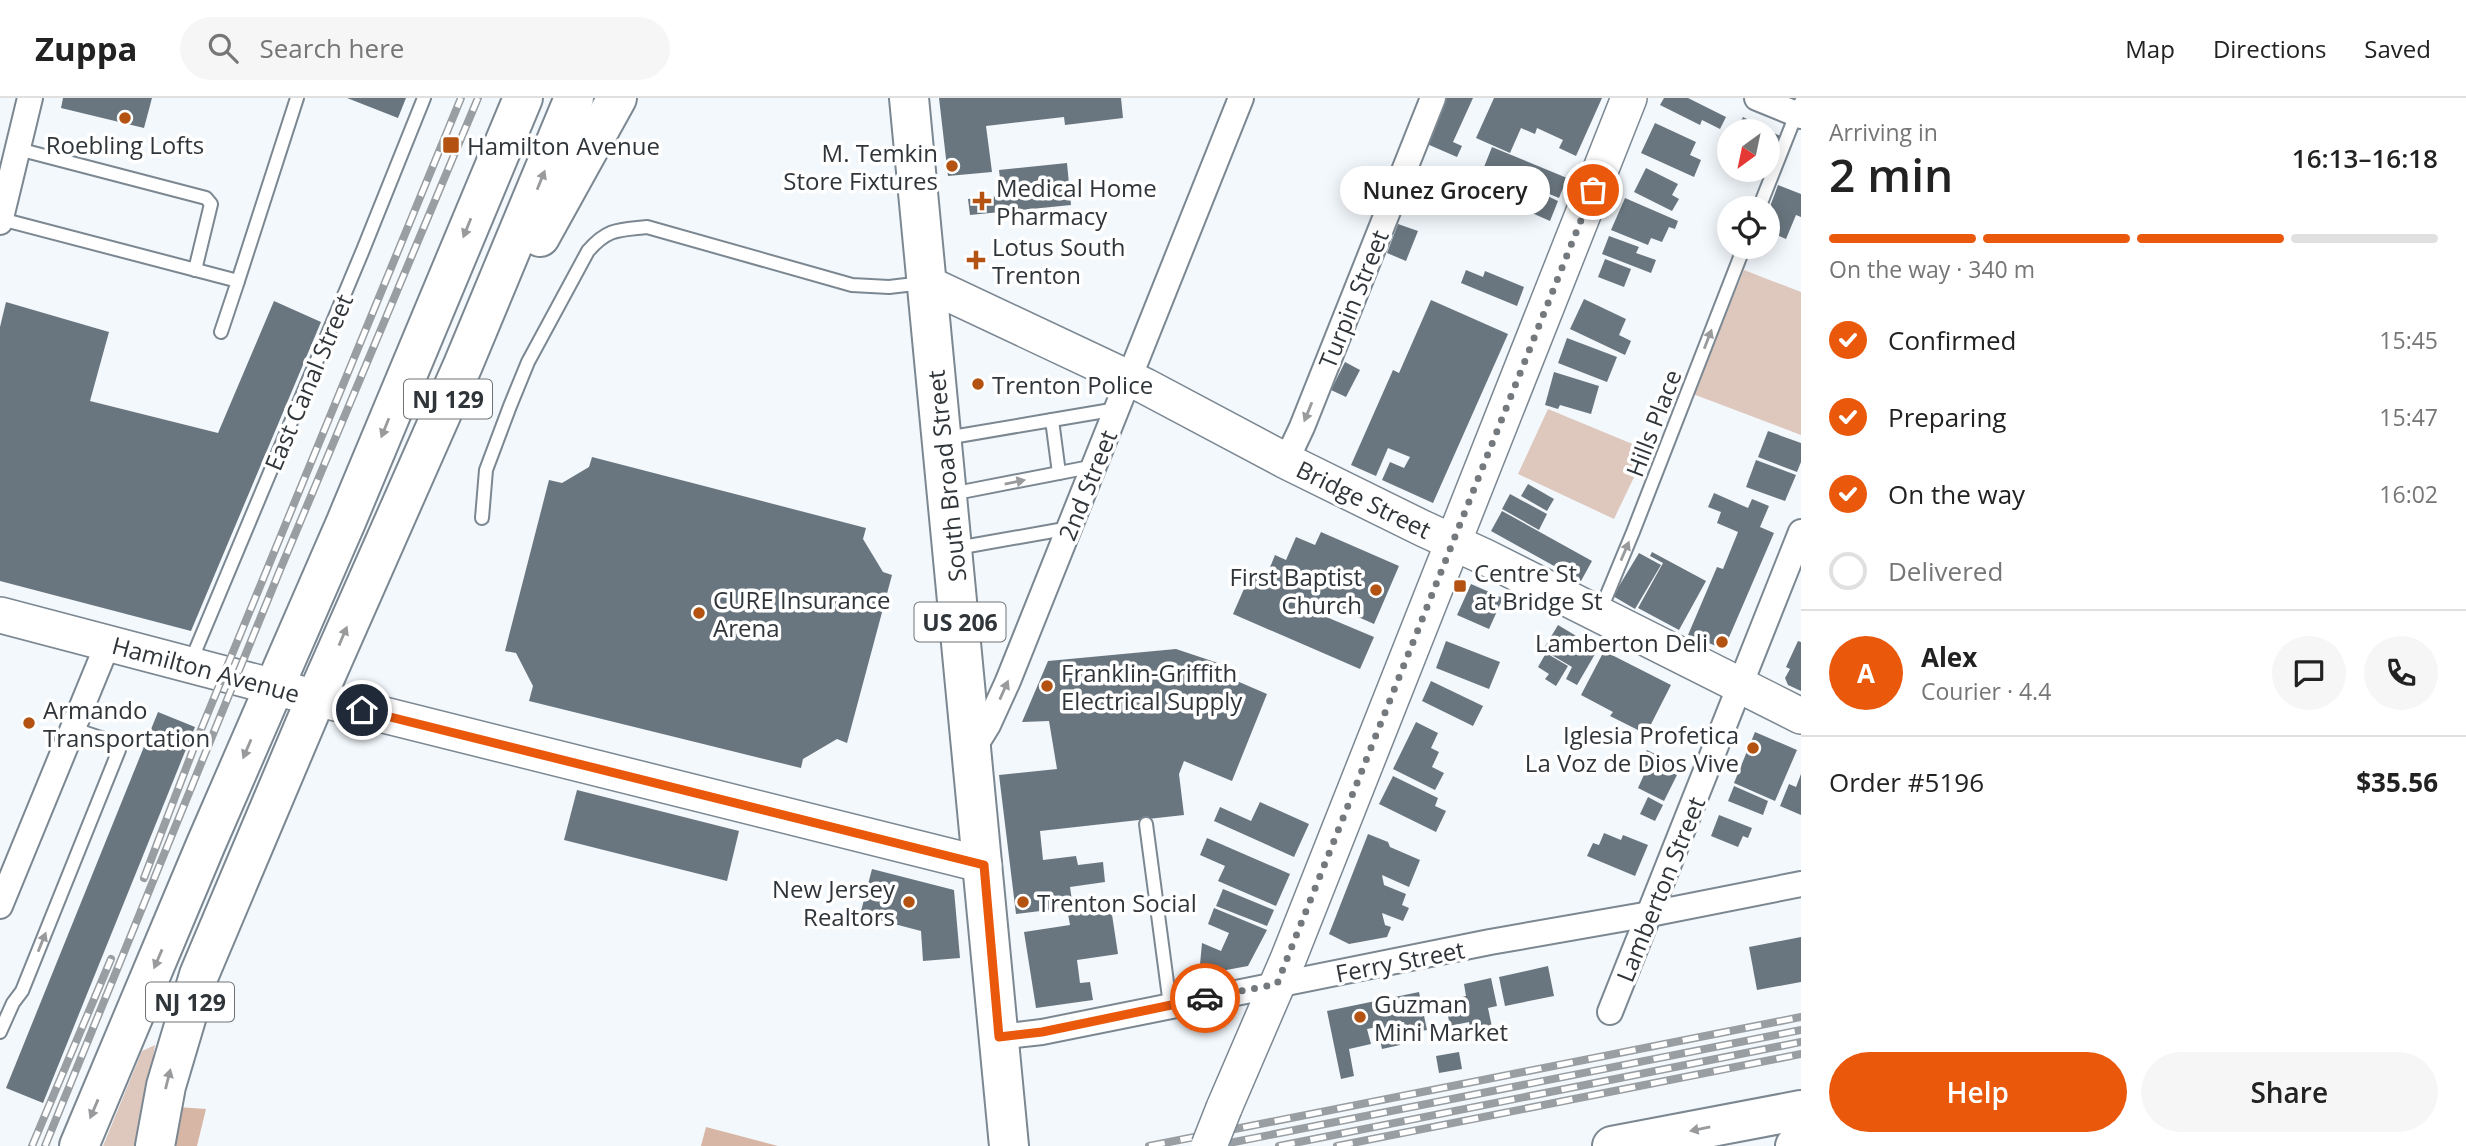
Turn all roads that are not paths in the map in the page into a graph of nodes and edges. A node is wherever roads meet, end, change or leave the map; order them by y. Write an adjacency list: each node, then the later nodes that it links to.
1 (30, 98): 13 (street)
2 (297, 98): 18 (lane)
3 (424, 98): 37 (lane, East Canal Street)
4 (523, 98): 39 (main road, NJ 129, one-way to 39)
5 (574, 98): 21 (main road, NJ 129, one-way to 5)
6 (617, 98): 21 (main road)
7 (909, 98): 19 (main road, South Broad Street / US 206)
8 (1241, 98): 22 (street, 2nd Street)
9 (1433, 98): 25 (street, Turpin Street, one-way to 25)
10 (1629, 98): 32 (street)
11 (1757, 98): 12 (street)
12 (1799, 111): 14 (lane)
13 (18, 149): 15 (street); 17 (lane)
14 (1764, 196)
15 (0, 220): 17 (lane)
16 (1739, 259): 34 (lane, Hills Place, one-way to 16)
17 (195, 270): 18 (lane)
18 (238, 281): 20 (lane)
19 (926, 283): 22 (street, Bridge Street); 24 (main road, South Broad Street / US 206); 29 (lane)
20 (221, 332)
21 (463, 365): 40 (main road, NJ 129, one-way to 21)
22 (1124, 394): 23 (lane); 25 (street, Bridge Street); 26 (street, 2nd Street)
23 (1052, 420): 24 (lane); 27 (lane)
24 (942, 439): 28 (main road, South Broad Street / US 206)
25 (1286, 461): 32 (street, Bridge Street)
26 (1095, 466): 27 (lane); 30 (street, 2nd Street)
27 (1059, 473): 28 (lane, one-way to 27)
28 (947, 495): 33 (main road, South Broad Street / US 206)
29 (482, 518)
30 (1070, 527): 33 (lane); 43 (street, 2nd Street, one-way to 30)
31 (1801, 532): 38 (street, Lamberton Street)
32 (1453, 542): 34 (street, Bridge Street); 50 (street)
33 (953, 549): 43 (main road, South Broad Street / US 206)
34 (1599, 614): 38 (street, Bridge Street)
35 (0, 615): 36 (street, Hamilton Avenue)
36 (108, 643): 37 (street, Hamilton Avenue); 42 (street)
37 (189, 665): 39 (street, Hamilton Avenue)
38 (1741, 686): 41 (street, Bridge Street); 49 (street, Lamberton Street)
39 (274, 687): 40 (street, Hamilton Avenue); 58 (main road, NJ 129, one-way to 58)
40 (316, 698): 45 (street, Hamilton Avenue); 59 (main road, NJ 129, one-way to 40)
41 (1801, 716)
42 (74, 729): 46 (street); 51 (lane, one-way to 42)
43 (972, 751): 45 (main road, South Broad Street / US 206)
44 (1146, 824): 52 (lane)
45 (984, 865): 55 (main road, South Broad Street / US 206)
46 (8, 866): 48 (street)
47 (1801, 884): 49 (street, Ferry Street)
48 (0, 906)
49 (1650, 914): 50 (street, Ferry Street); 53 (street, Lamberton Street)
50 (1277, 984): 52 (street, Ferry Street); 61 (street, bridge)
51 (7, 1003): 54 (lane)
52 (1170, 1005): 55 (street, Ferry Street)
53 (1610, 1012)
54 (0, 1032)
55 (999, 1037): 60 (main road, South Broad Street / US 206)
56 (1790, 1110): 62 (main road, one-way to 62)
57 (1801, 1145): 63 (main road)
58 (79, 1146)
59 (155, 1146)
60 (1009, 1146)
61 (1209, 1146)
62 (1612, 1146)
63 (1795, 1146)

